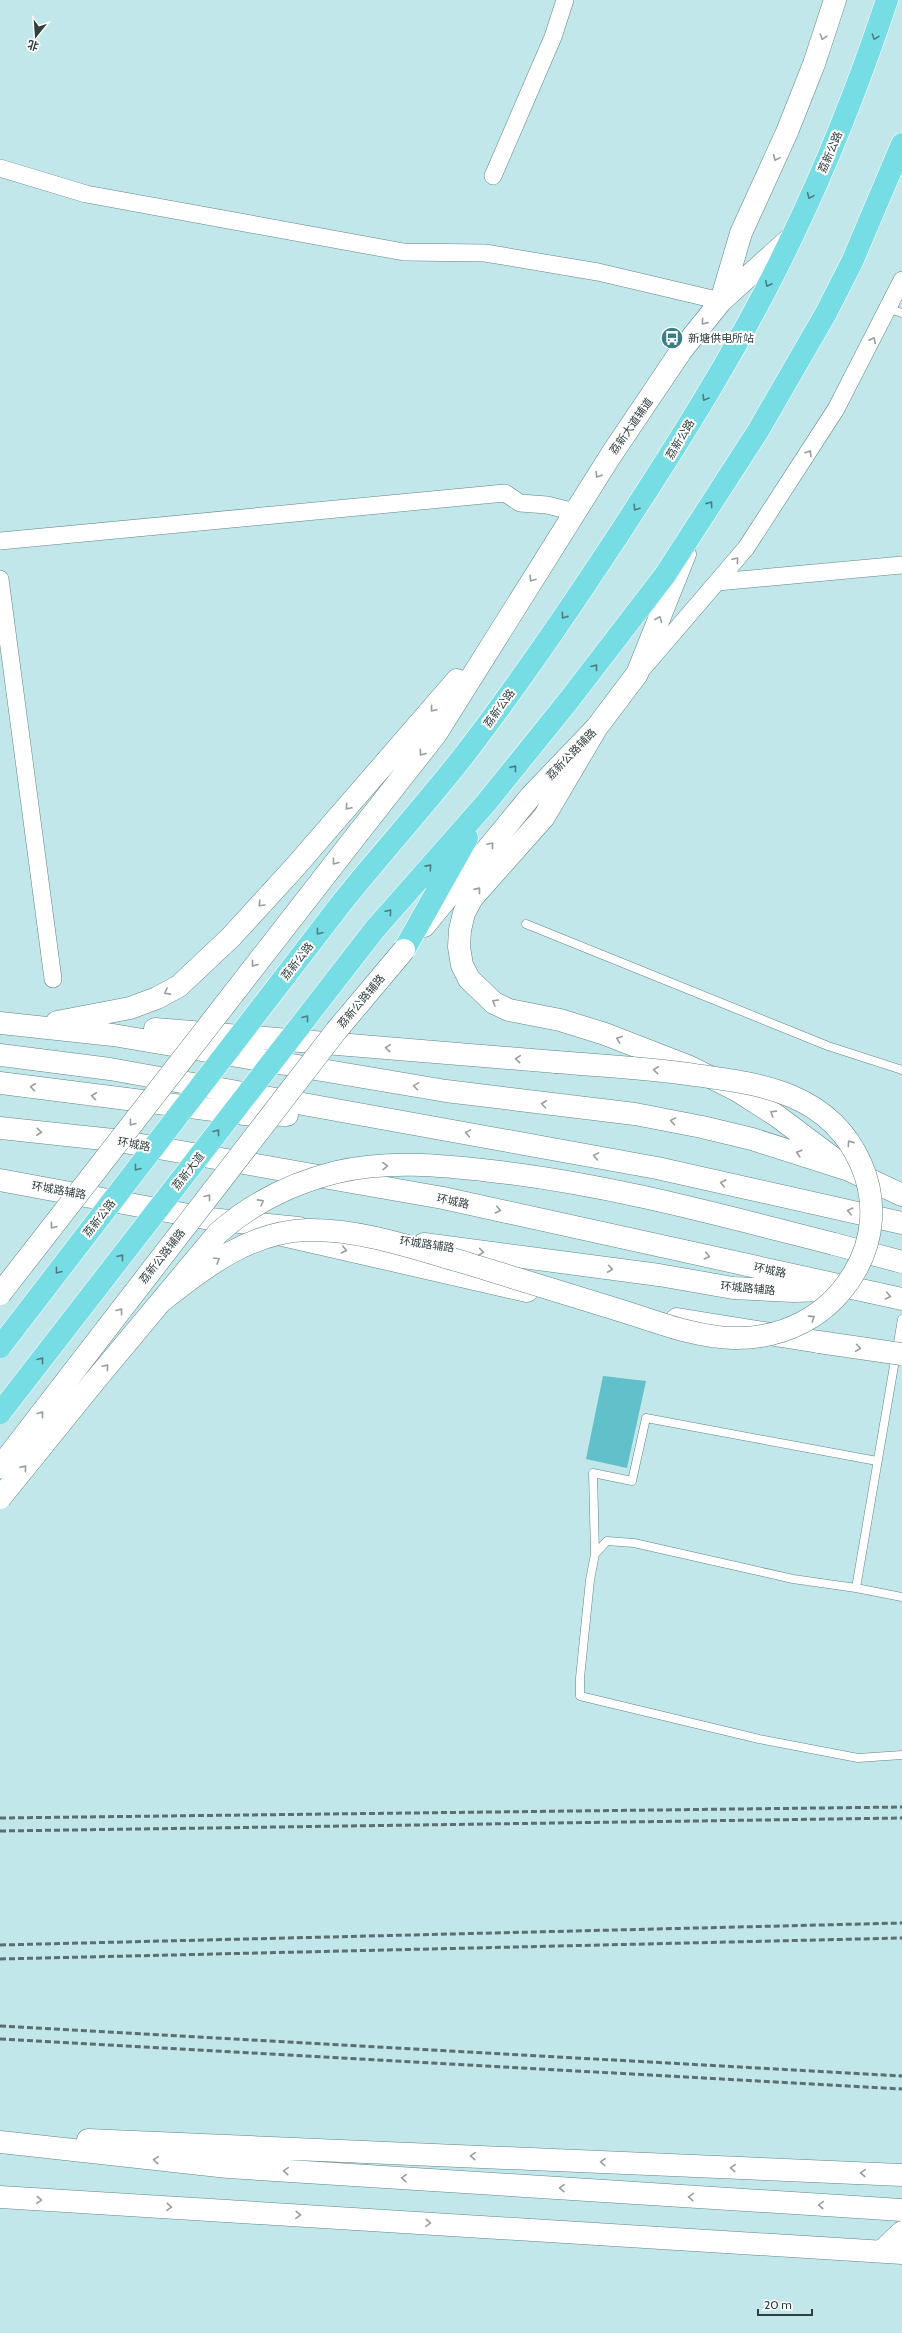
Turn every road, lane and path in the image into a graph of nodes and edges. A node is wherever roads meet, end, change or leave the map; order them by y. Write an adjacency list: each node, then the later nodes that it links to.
1 (565, 0): 6 (street)
2 (835, 0): 9 (main road, one-way to 9)
3 (887, 0): 7 (main road, 荔新公路, one-way to 7)
4 (902, 144): 12 (main road, one-way to 4)
5 (0, 168): 9 (street)
6 (493, 176)
7 (792, 237): 9 (main road, 荔新大道辅道); 42 (main road, 荔新公路, one-way to 42, bridge)
8 (902, 280): 10 (street)
9 (721, 301): 11 (main road, 荔新大道辅道, one-way to 11)
10 (895, 311): 16 (street, one-way to 10)
11 (575, 512): 13 (street); 17 (main road, 荔新大道辅道, one-way to 17)
12 (697, 524): 18 (main road, 荔新公路辅路, one-way to 12); 20 (main road, one-way to 12)
13 (0, 541)
14 (902, 565): 16 (street)
15 (0, 579): 23 (street)
16 (717, 582): 18 (street)
17 (495, 637): 24 (main road, one-way to 24); 38 (main road, one-way to 38, bridge)
18 (637, 674): 19 (main road, 荔新公路辅路)
19 (597, 727): 22 (main road, 荔新公路辅路, one-way to 19); 31 (main road, one-way to 19)
20 (486, 803): 22 (main road); 44 (main road, 荔新大道, one-way to 20, bridge)
21 (526, 924): 27 (lane)
22 (404, 950): 46 (main road, 荔新公路辅路, one-way to 22, bridge)
23 (53, 978)
24 (52, 1022): 25 (main road); 40 (main road, one-way to 24, bridge)
25 (0, 1023): 31 (main road, one-way to 25)
26 (0, 1055): 29 (main road)
27 (902, 1070)
28 (0, 1083): 29 (main road, one-way to 28)
29 (384, 1118): 35 (main road, one-way to 29)
30 (0, 1128): 37 (main road, 环城路, one-way to 37)
31 (849, 1170): 33 (main road)
32 (0, 1180): 34 (main road, 环城路辅路)
33 (902, 1195)
34 (210, 1219): 37 (main road, 环城路辅路, one-way to 37); 43 (main road, one-way to 43, bridge)
35 (902, 1223)
36 (902, 1262): 40 (main road, one-way to 36, bridge)
37 (855, 1288): 39 (main road, 环城路, one-way to 39)
38 (0, 1294)
39 (902, 1299)
40 (163, 1300): 47 (main road, one-way to 40, bridge)
41 (902, 1319): 45 (lane)
42 (0, 1347)
43 (902, 1354)
44 (0, 1413)
45 (877, 1461): 48 (lane); 49 (lane)
46 (0, 1467)
47 (0, 1498)
48 (595, 1554): 49 (lane); 51 (lane)
49 (856, 1588): 50 (lane)
50 (902, 1597)
51 (902, 1756)
52 (0, 2138): 54 (main road, one-way to 52)
53 (0, 2142): 56 (main road, one-way to 53)
54 (898, 2177)
55 (0, 2198): 58 (main road, one-way to 58)
56 (902, 2210)
57 (902, 2232): 58 (main road)
58 (892, 2252)

